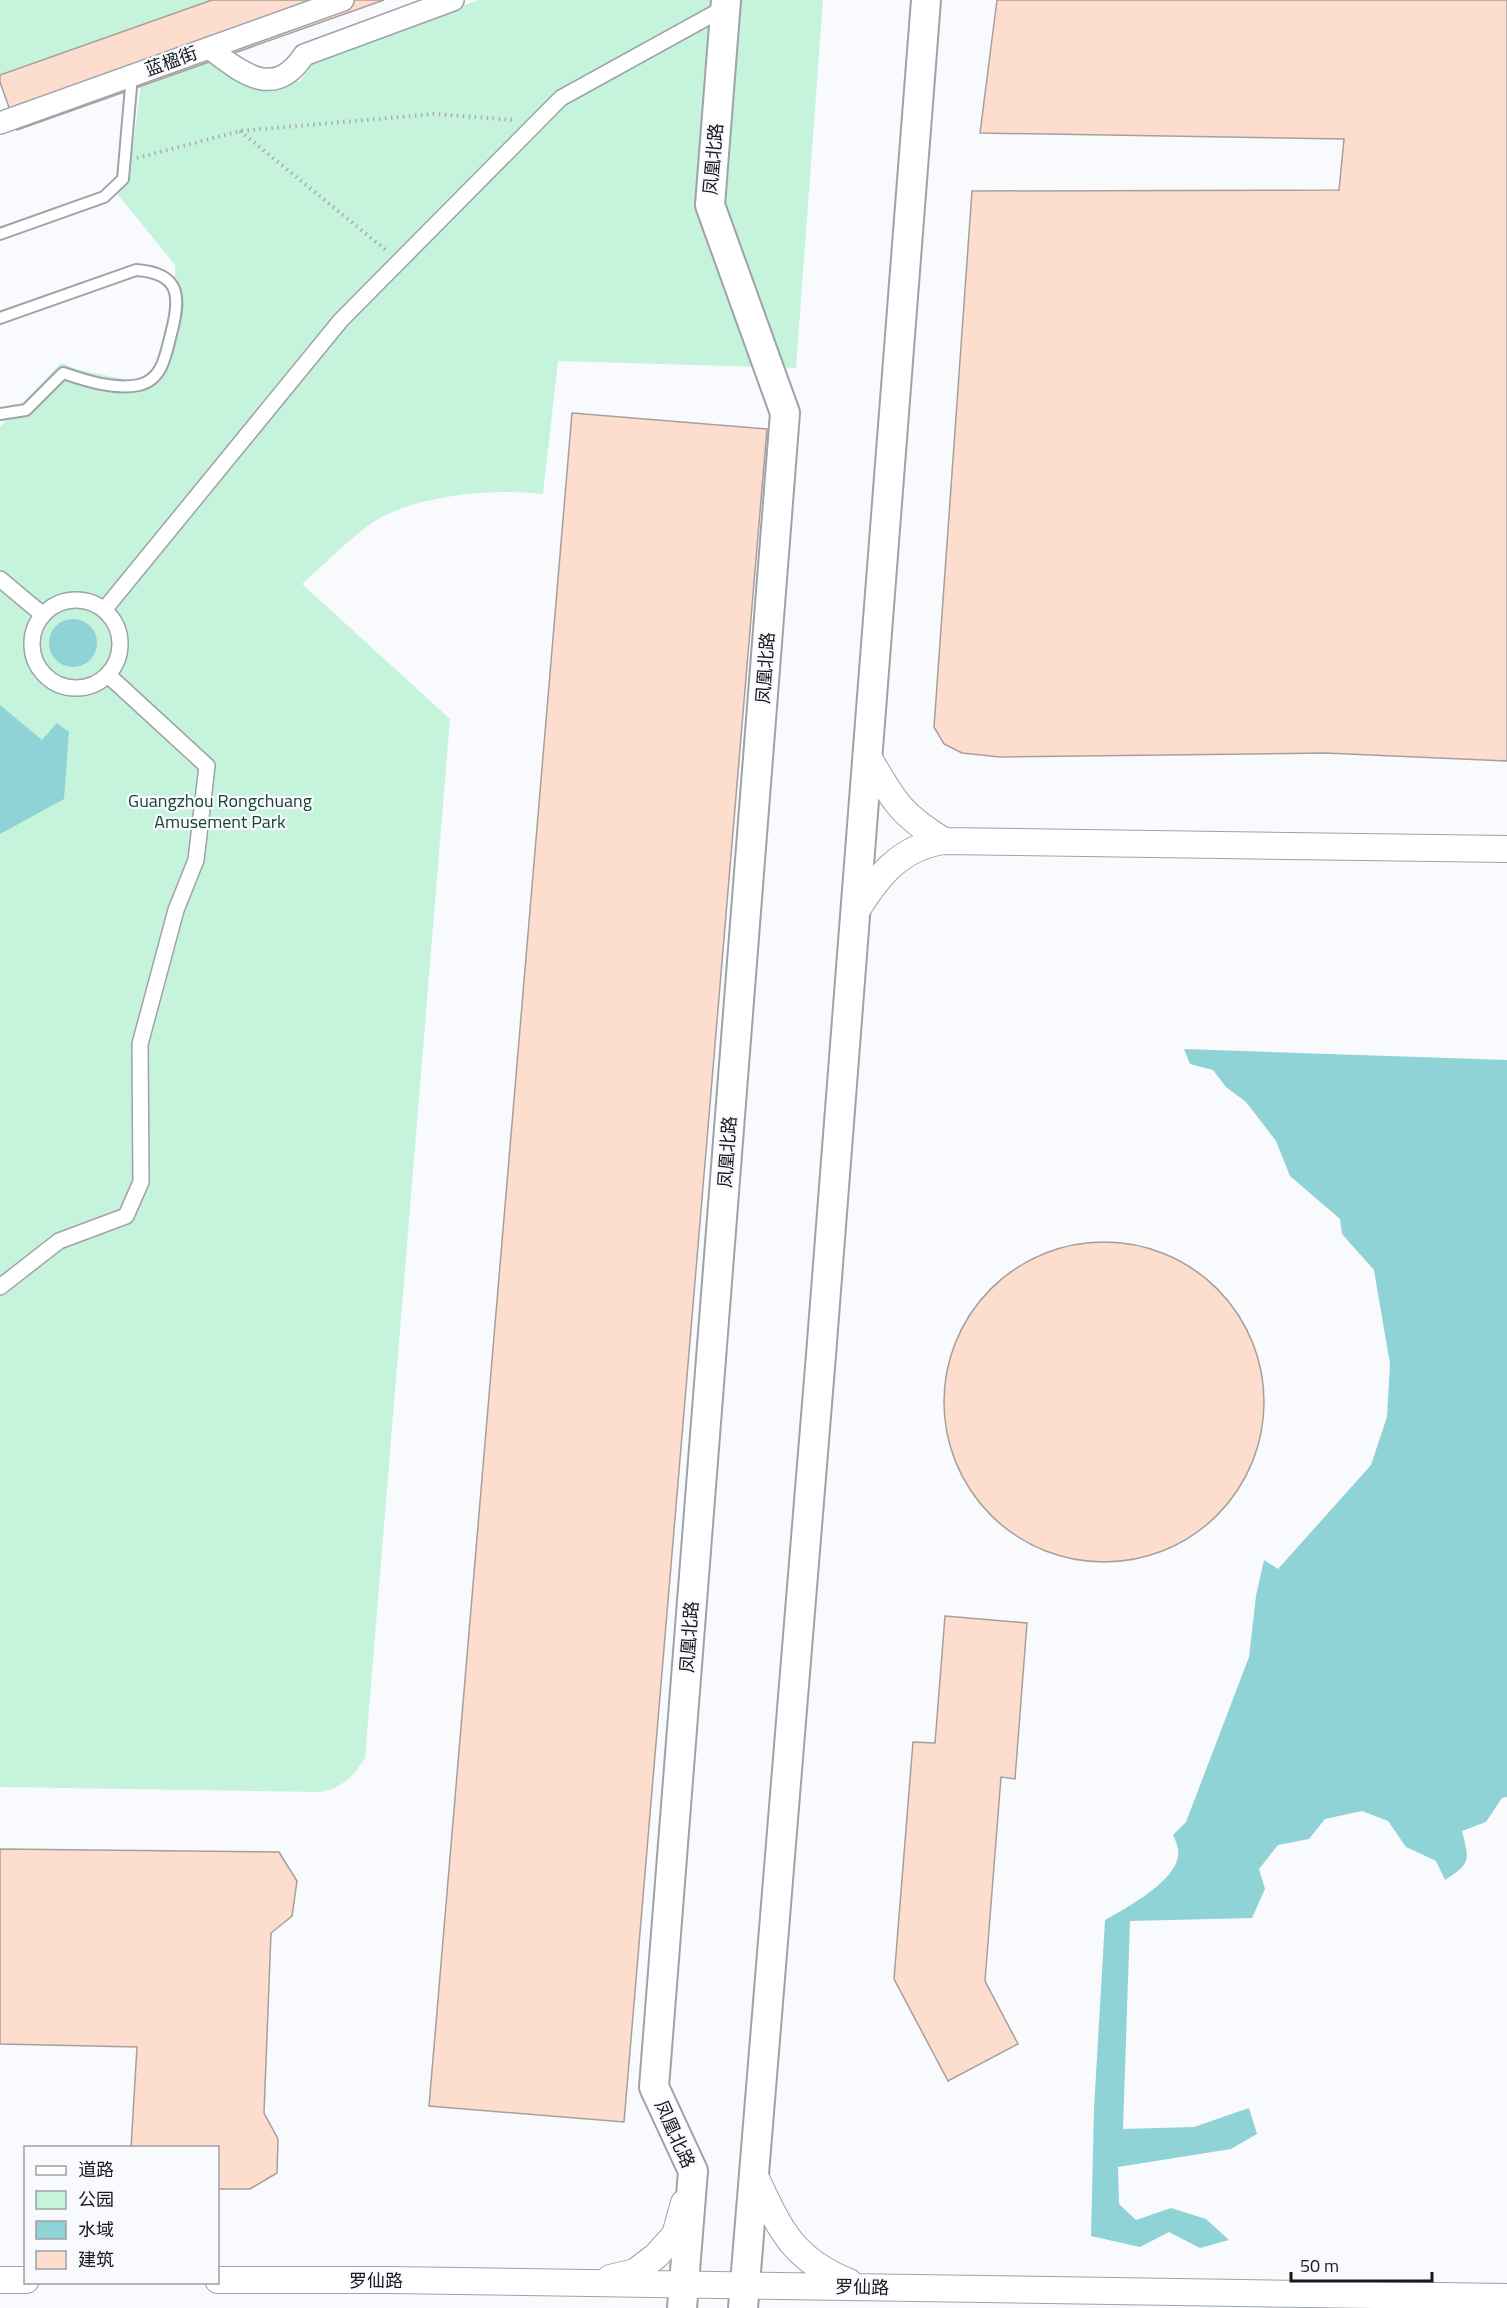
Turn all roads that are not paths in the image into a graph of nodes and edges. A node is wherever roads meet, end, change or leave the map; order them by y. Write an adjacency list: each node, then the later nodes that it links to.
1 (343, 0): 5 (street, 蓝楹街)
2 (453, 0): 5 (street)
3 (926, 0): 15 (main road)
4 (726, 4): 12 (street); 20 (main road, 凤凰北路)
5 (208, 48): 6 (street, 蓝楹街)
6 (132, 75): 7 (street, 蓝楹街); 8 (lane)
7 (0, 123)
8 (0, 234)
9 (0, 318): 10 (lane)
10 (0, 414)
11 (0, 579): 13 (street)
12 (104, 610): 13 (street); 14 (street)
13 (43, 615): 14 (street)
14 (108, 675): 19 (street)
15 (867, 755): 16 (street); 18 (main road)
16 (944, 841): 17 (street); 18 (street)
17 (1507, 849)
18 (855, 913): 21 (main road)
19 (0, 1287)
20 (693, 2171): 25 (street); 27 (main road, 凤凰北路)
21 (754, 2174): 26 (street); 28 (main road)
22 (0, 2280): 23 (street)
23 (24, 2280)
24 (219, 2280): 25 (street, 罗仙路)
25 (585, 2283): 27 (street, 罗仙路)
26 (860, 2287): 28 (street, 罗仙路); 29 (street, 罗仙路)
27 (683, 2296): 28 (street, 罗仙路)
28 (744, 2297)
29 (1507, 2297)

